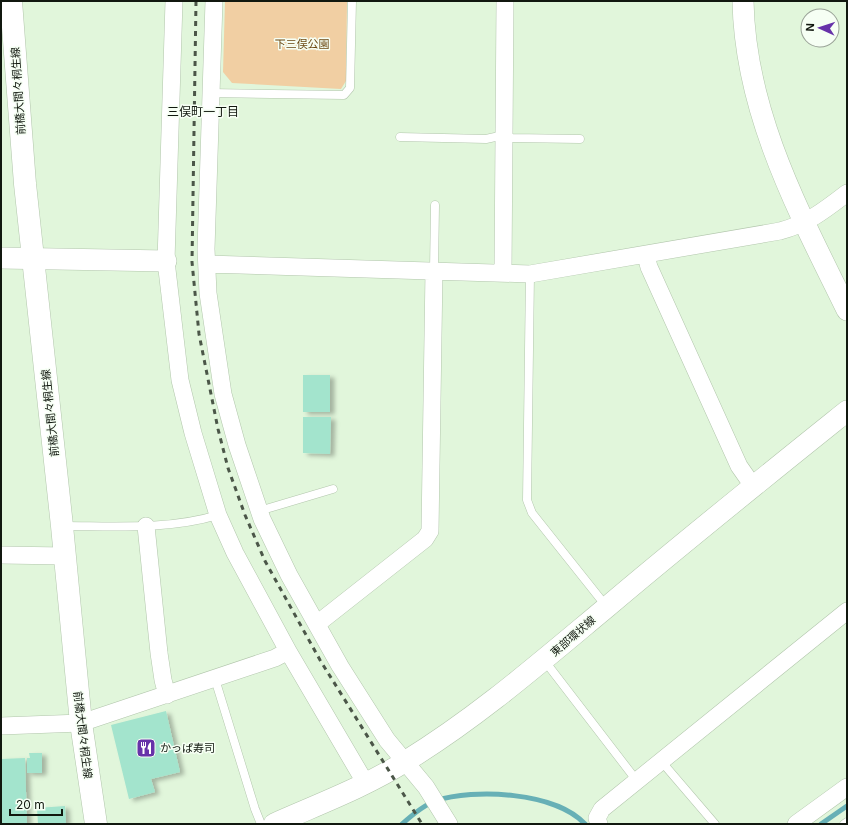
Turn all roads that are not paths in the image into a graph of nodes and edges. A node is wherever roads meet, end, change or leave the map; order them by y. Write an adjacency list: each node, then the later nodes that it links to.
1 (11, 1): 16 (main road, 前橋大間々桐生線)
2 (174, 1): 17 (street)
3 (214, 1): 7 (street)
4 (352, 1): 7 (lane)
5 (505, 1): 8 (street)
6 (743, 1): 13 (street)
7 (210, 92): 18 (street)
8 (504, 135): 9 (lane); 10 (lane); 20 (street)
9 (400, 137)
10 (580, 140)
11 (847, 193): 13 (street)
12 (435, 205): 19 (lane)
13 (804, 224): 14 (street); 22 (street)
14 (646, 256): 21 (street); 24 (street)
15 (1, 258): 16 (street)
16 (34, 258): 17 (street); 28 (main road, 前橋大間々桐生線)
17 (166, 261): 27 (street)
18 (207, 264): 19 (street); 26 (street)
19 (434, 271): 20 (street); 34 (street)
20 (504, 272): 21 (street)
21 (530, 274): 32 (lane)
22 (847, 310)
23 (847, 411): 24 (street, 東部環状線)
24 (753, 486): 32 (street, 東部環状線)
25 (333, 489): 26 (lane)
26 (259, 511): 34 (street)
27 (218, 515): 29 (lane); 35 (street)
28 (62, 526): 29 (lane); 31 (main road, 前橋大間々桐生線)
29 (146, 526): 38 (street)
30 (1, 555): 31 (street)
31 (65, 556): 39 (main road, 前橋大間々桐生線)
32 (607, 606): 36 (street, 東部環状線)
33 (847, 611): 41 (street)
34 (317, 624): 42 (street)
35 (288, 651): 37 (street); 44 (street)
36 (544, 660): 42 (street, 東部環状線); 43 (lane)
37 (215, 678): 38 (street); 49 (lane)
38 (167, 695): 39 (street)
39 (81, 723): 40 (street); 48 (main road, 前橋大間々桐生線)
40 (1, 726)
41 (662, 761): 43 (street); 52 (lane)
42 (405, 762): 44 (street, 東部環状線); 46 (street)
43 (637, 781): 51 (street)
44 (366, 784): 50 (street, 東部環状線)
45 (847, 787): 53 (street)
46 (446, 818)
47 (847, 822): 54 (lane)
48 (96, 824)
49 (261, 824)
50 (274, 824)
51 (599, 824)
52 (715, 824)
53 (796, 824)
54 (844, 824)

